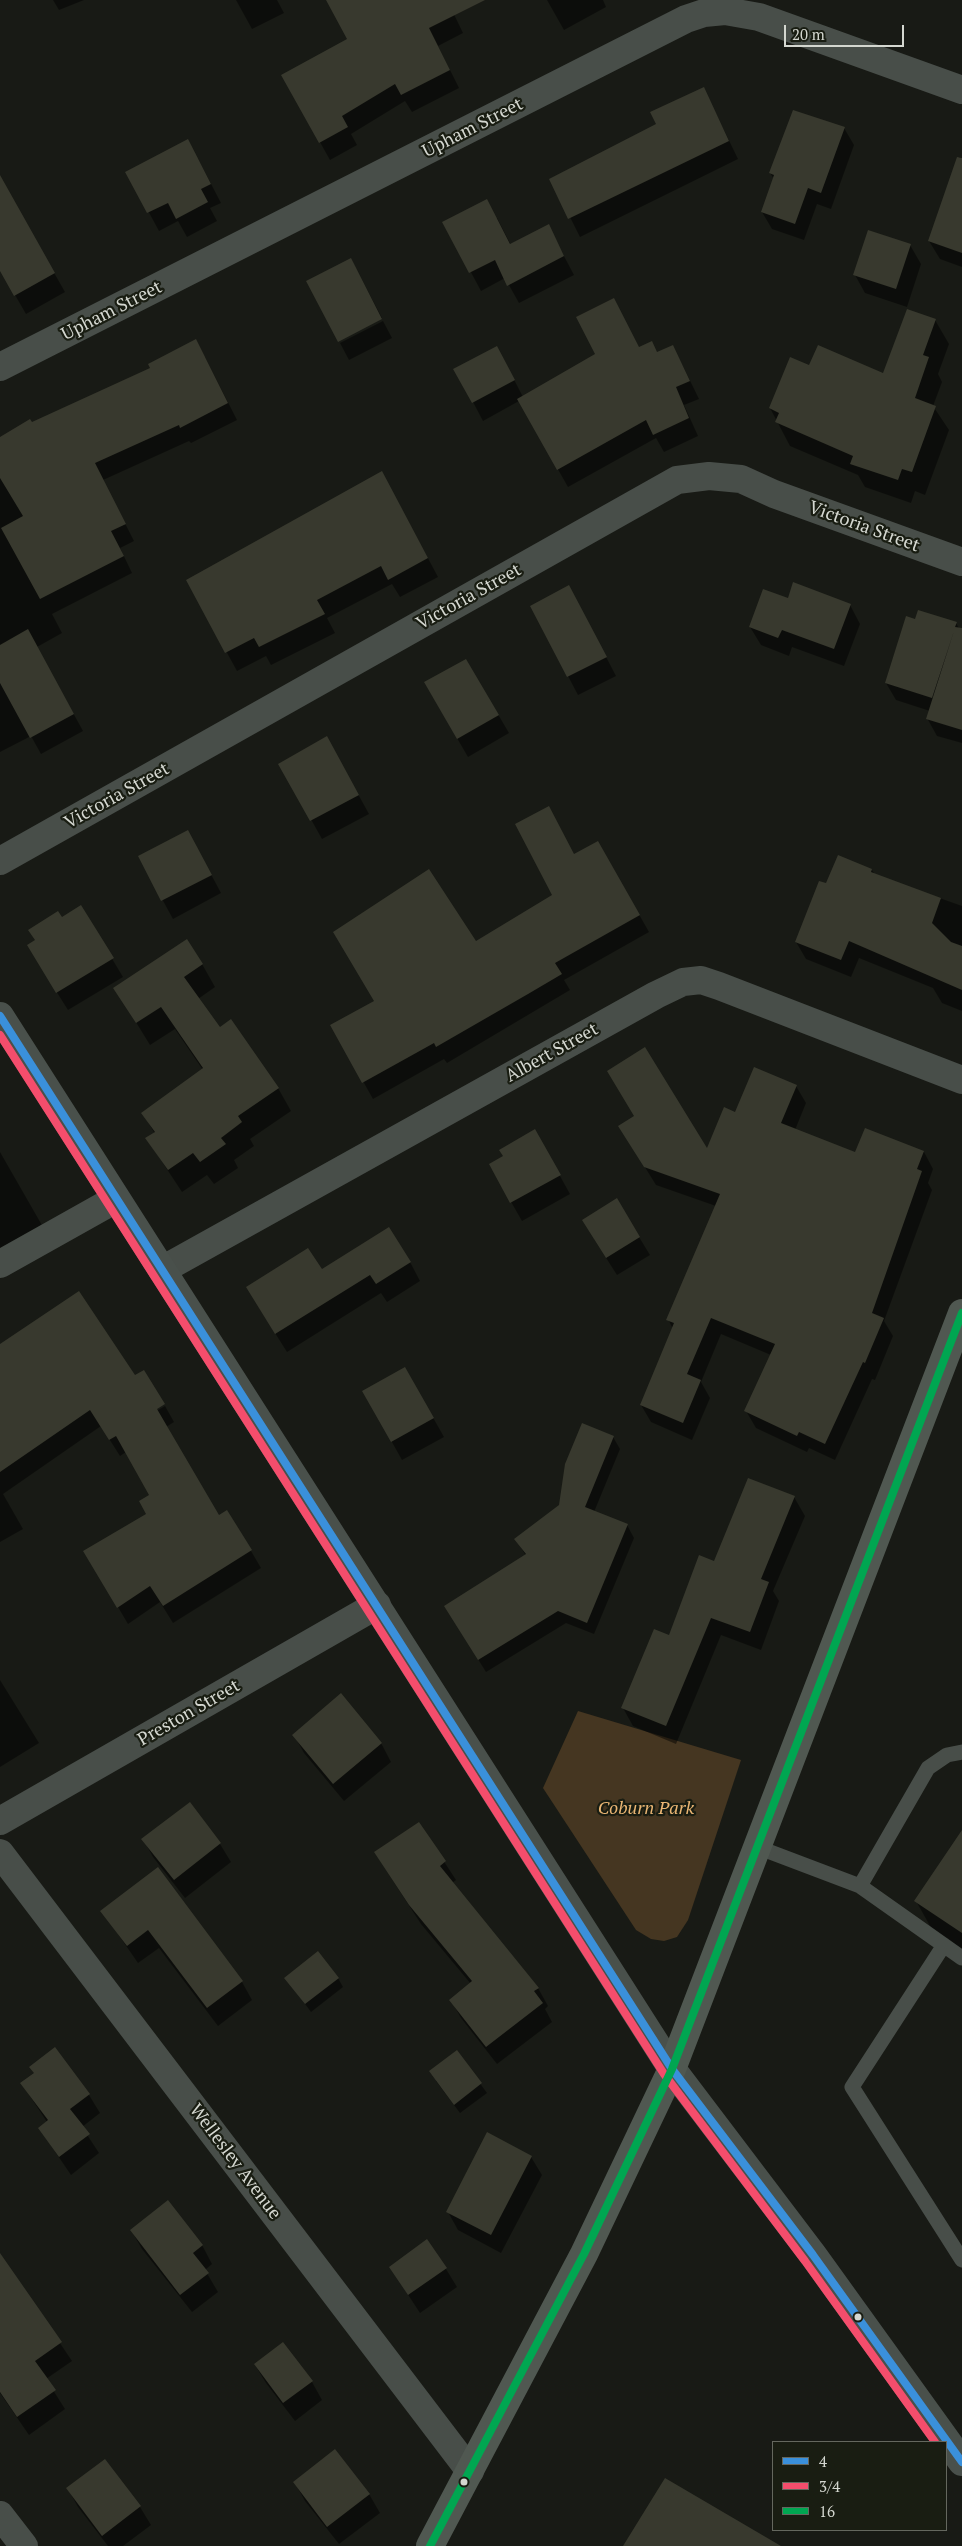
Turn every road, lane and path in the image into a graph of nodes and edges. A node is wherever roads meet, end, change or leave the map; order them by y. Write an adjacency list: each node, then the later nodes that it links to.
1 (771, 11): 2 (street, Upham Street); 3 (street, Upham Street)
2 (962, 90)
3 (0, 367)
4 (962, 562): 5 (street, Victoria Street)
5 (0, 861)
6 (0, 1016): 8 (main road)
7 (962, 1080): 10 (street, Albert Street)
8 (116, 1199): 9 (street); 10 (main road)
9 (0, 1264)
10 (162, 1270): 12 (main road)
11 (962, 1313): 15 (main road)
12 (378, 1605): 14 (street, Preston Street); 20 (main road)
13 (962, 1752): 17 (lane)
14 (0, 1821)
15 (757, 1847): 17 (lane); 20 (main road)
16 (0, 1853): 25 (street, Wellesley Avenue)
17 (860, 1886): 18 (lane)
18 (944, 1945): 19 (lane); 21 (lane)
19 (962, 1958)
20 (672, 2069): 23 (main road); 25 (main road)
21 (962, 2260)
22 (947, 2441): 24 (main road)
23 (947, 2441)
24 (962, 2462)
25 (470, 2471): 28 (main road)
26 (0, 2515): 27 (street)
27 (24, 2546)
28 (430, 2546)

